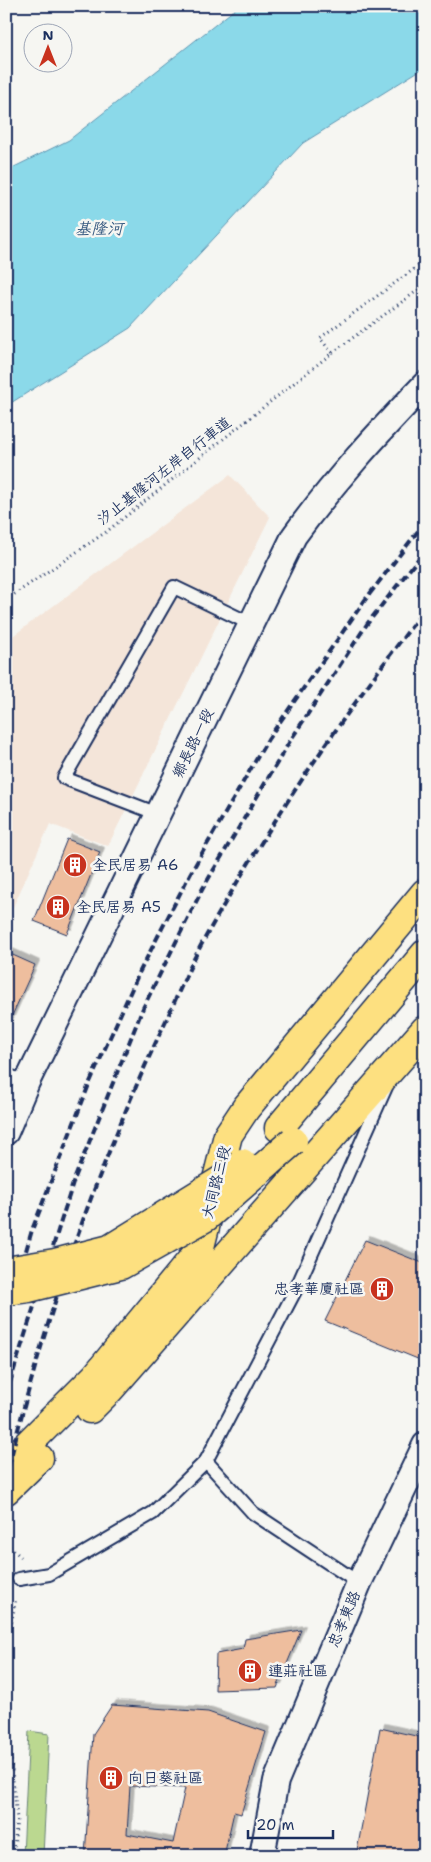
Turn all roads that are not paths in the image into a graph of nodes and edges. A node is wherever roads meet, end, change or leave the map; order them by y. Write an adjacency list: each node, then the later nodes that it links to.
1 (425, 384): 2 (street, 鄉長路一段)
2 (252, 624): 3 (street, 鄉長路一段); 3 (lane)
3 (158, 814): 9 (street, 鄉長路一段)
4 (425, 893): 15 (main road, 大同路三段)
5 (425, 954): 11 (main road, bridge)
6 (425, 983): 12 (main road, bridge)
7 (425, 1030): 8 (main road)
8 (397, 1064): 14 (lane); 16 (main road)
9 (17, 1079): 10 (street, 鄉長路一段)
10 (6, 1132)
11 (6, 1271)
12 (6, 1291)
13 (425, 1445): 18 (street, 忠孝東路)
14 (206, 1461): 17 (lane); 18 (lane)
15 (6, 1466)
16 (6, 1490)
17 (19, 1579)
18 (359, 1583): 19 (street, 忠孝東路)
19 (262, 1856)

